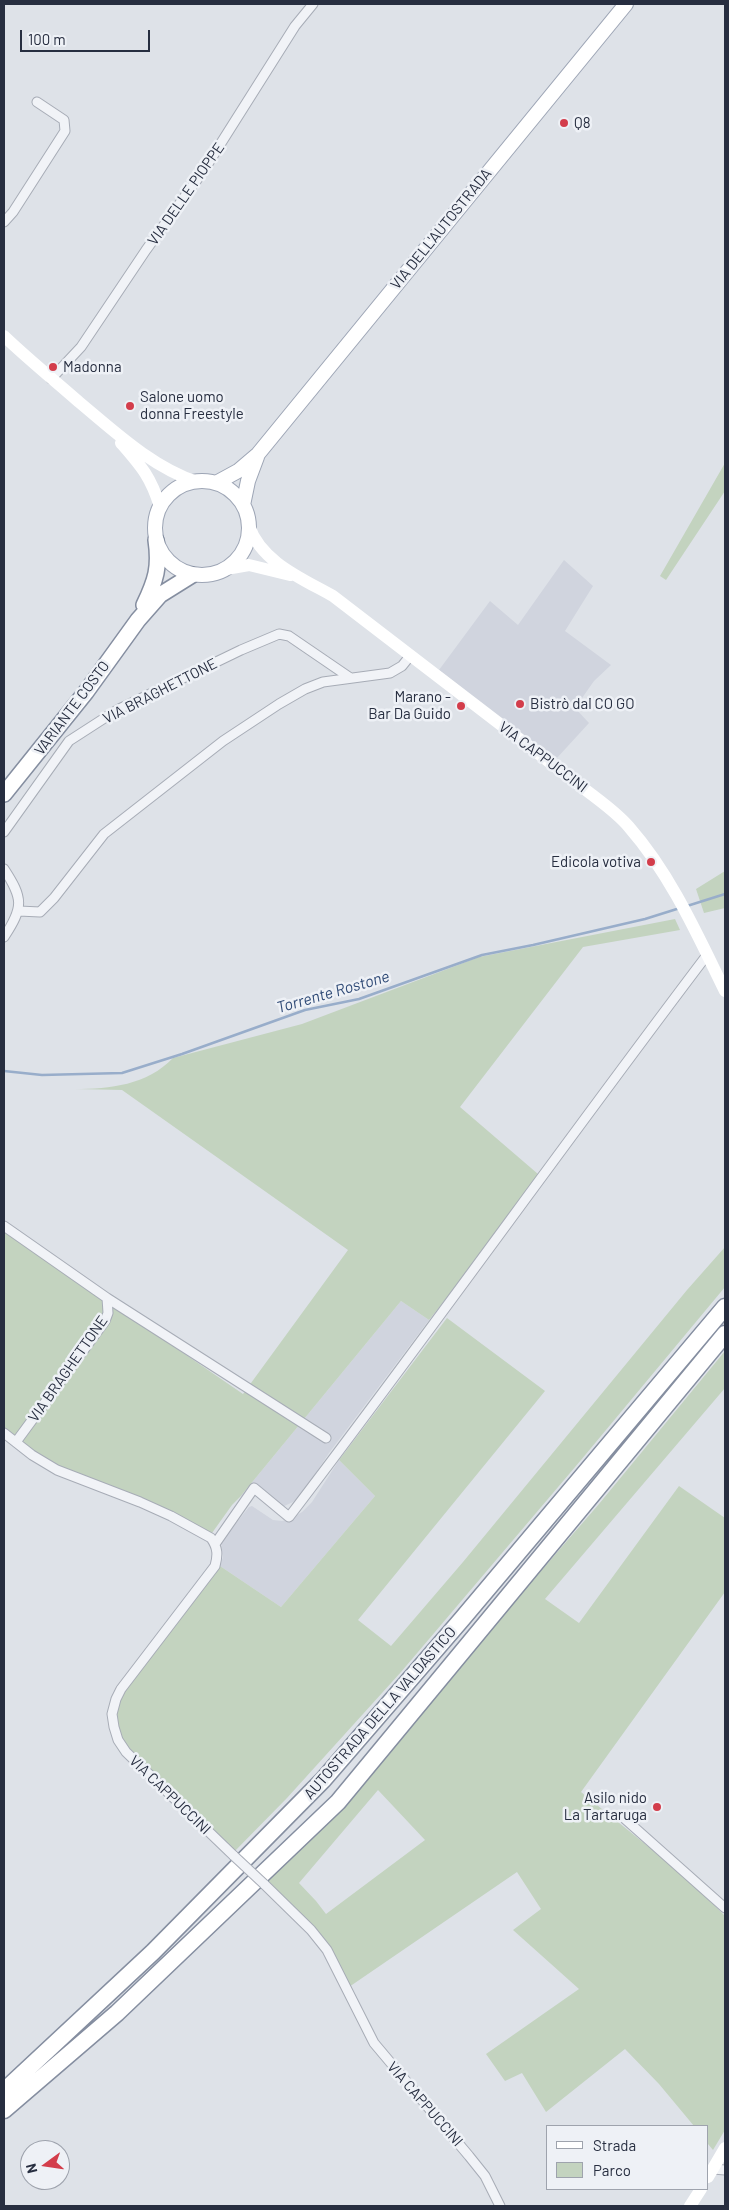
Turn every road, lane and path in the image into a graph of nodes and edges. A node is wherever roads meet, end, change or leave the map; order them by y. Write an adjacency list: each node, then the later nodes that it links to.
1 (313, 4): 6 (street, VIA DELLE PIOPPE)
2 (626, 4): 8 (main road, VIA DELL'AUTOSTRADA)
3 (37, 102): 4 (street)
4 (4, 222)
5 (4, 336): 6 (main road)
6 (51, 379): 7 (main road)
7 (108, 427): 9 (main road); 12 (main road)
8 (258, 454): 10 (main road); 11 (main road)
9 (197, 482): 10 (main road); 12 (main road)
10 (216, 483): 11 (main road)
11 (243, 505): 13 (main road)
12 (160, 507): 14 (main road)
13 (249, 526): 15 (main road); 17 (main road, VIA CAPPUCCINI)
14 (156, 540): 16 (main road); 18 (highway)
15 (226, 569): 16 (main road); 17 (main road, VIA CAPPUCCINI)
16 (192, 574): 18 (highway)
17 (300, 578): 19 (main road, VIA CAPPUCCINI)
18 (138, 620): 21 (highway, VARIANTE COSTO)
19 (410, 656): 20 (street); 26 (main road, VIA CAPPUCCINI)
20 (349, 677): 22 (street, VIA BRAGHETTONE); 24 (street)
21 (4, 794)
22 (4, 832)
23 (4, 869): 24 (street)
24 (19, 911): 25 (street)
25 (4, 937)
26 (708, 955): 27 (main road, VIA CAPPUCCINI); 35 (street)
27 (725, 991)
28 (4, 1226): 29 (street, VIA BRAGHETTONE)
29 (107, 1298): 33 (street); 34 (street, VIA BRAGHETTONE)
30 (725, 1307): 38 (highway, AUTOSTRADA DELLA VALDASTICO)
31 (725, 1334): 39 (highway, AUTOSTRADA DELLA VALDASTICO)
32 (4, 1433): 34 (street)
33 (326, 1438)
34 (16, 1442): 35 (street)
35 (215, 1544): 43 (street, VIA CAPPUCCINI, bridge)
36 (625, 1819): 37 (street)
37 (725, 1908)
38 (4, 2091)
39 (4, 2110)
40 (725, 2148): 41 (main road)
41 (715, 2172)
42 (700, 2190): 44 (main road)
43 (500, 2206)
44 (690, 2206)

